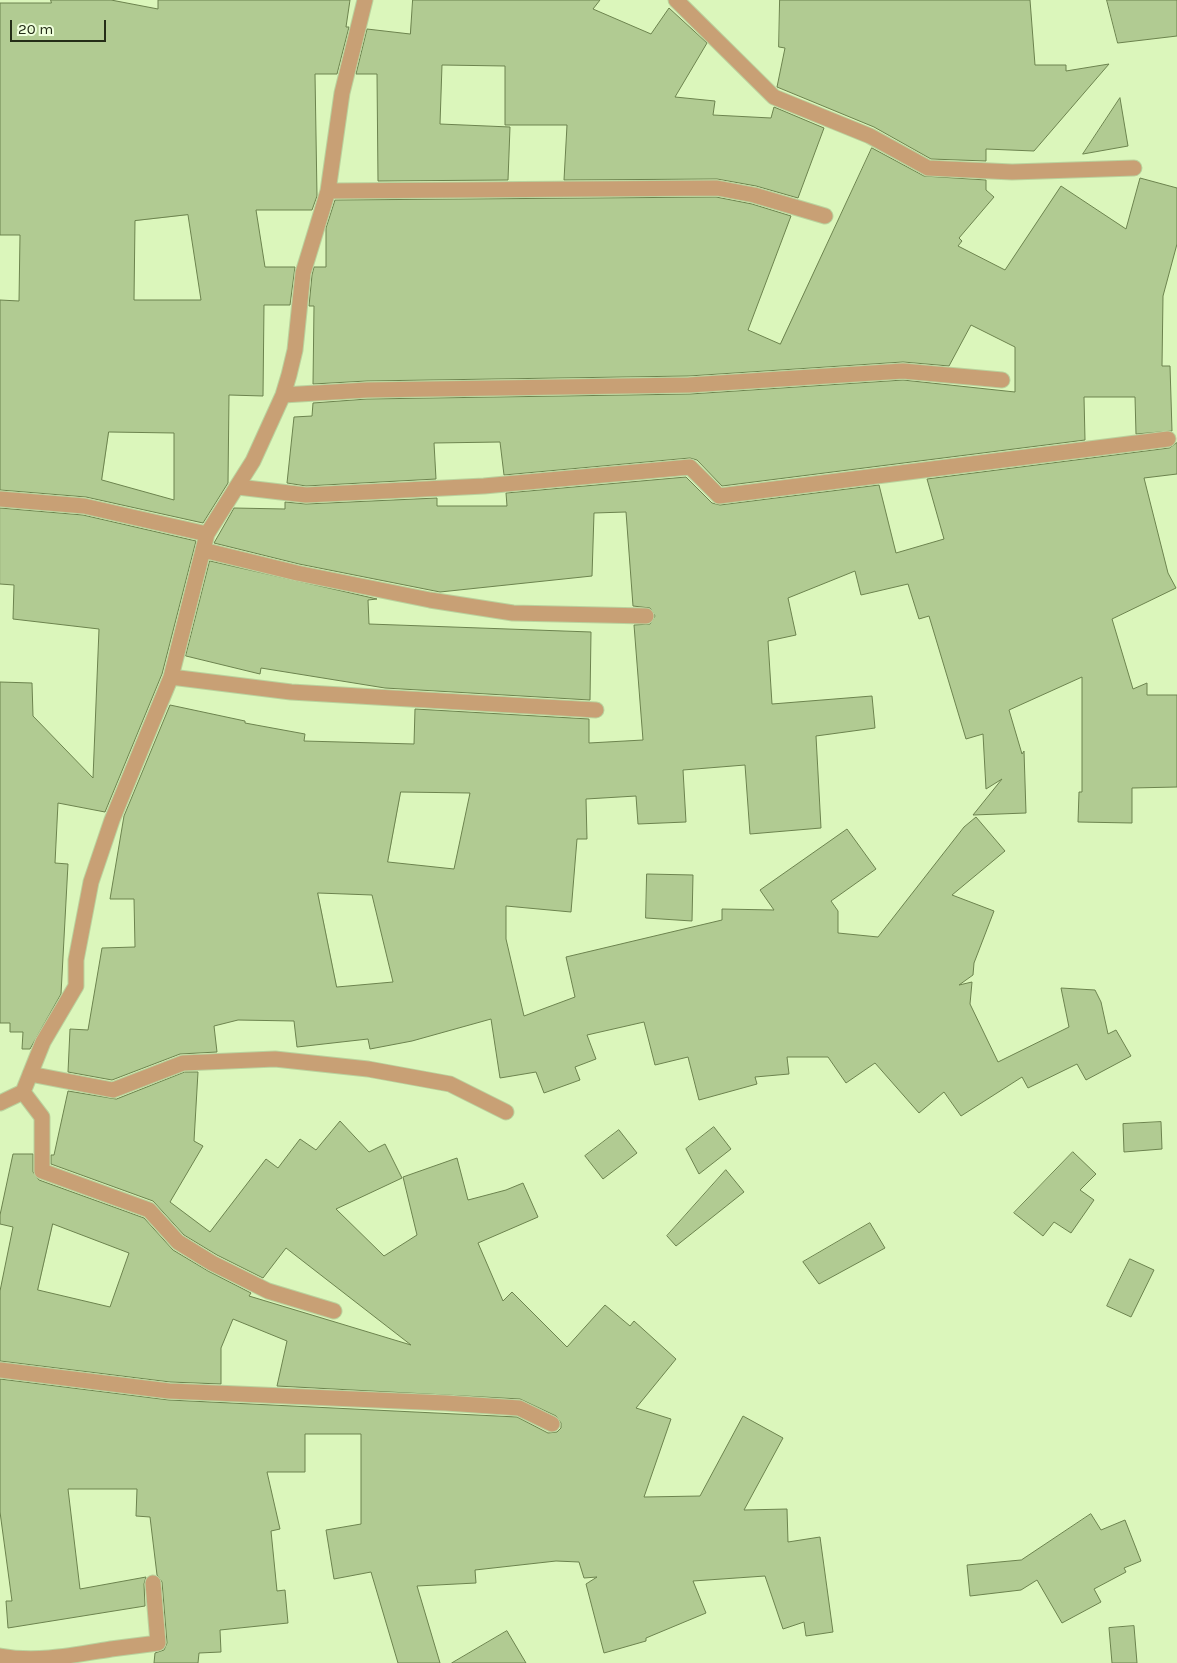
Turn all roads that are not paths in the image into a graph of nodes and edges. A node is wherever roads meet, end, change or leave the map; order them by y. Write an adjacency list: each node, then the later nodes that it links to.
1 (365, 0): 4 (street)
2 (676, 0): 3 (street)
3 (1134, 168)
4 (328, 191): 5 (street); 7 (street)
5 (825, 216)
6 (1002, 380): 7 (street)
7 (283, 395): 9 (street)
8 (1168, 439): 9 (street)
9 (238, 487): 11 (street)
10 (0, 499): 11 (street)
11 (207, 534): 12 (street)
12 (202, 550): 13 (street); 14 (street)
13 (646, 616)
14 (171, 678): 15 (street); 16 (street)
15 (596, 710)
16 (30, 1074): 17 (street); 19 (street)
17 (23, 1092): 18 (street); 20 (street)
18 (0, 1103)
19 (506, 1112)
20 (334, 1312)
21 (0, 1370): 22 (street)
22 (552, 1424)
23 (153, 1583): 24 (street)
24 (0, 1656)

